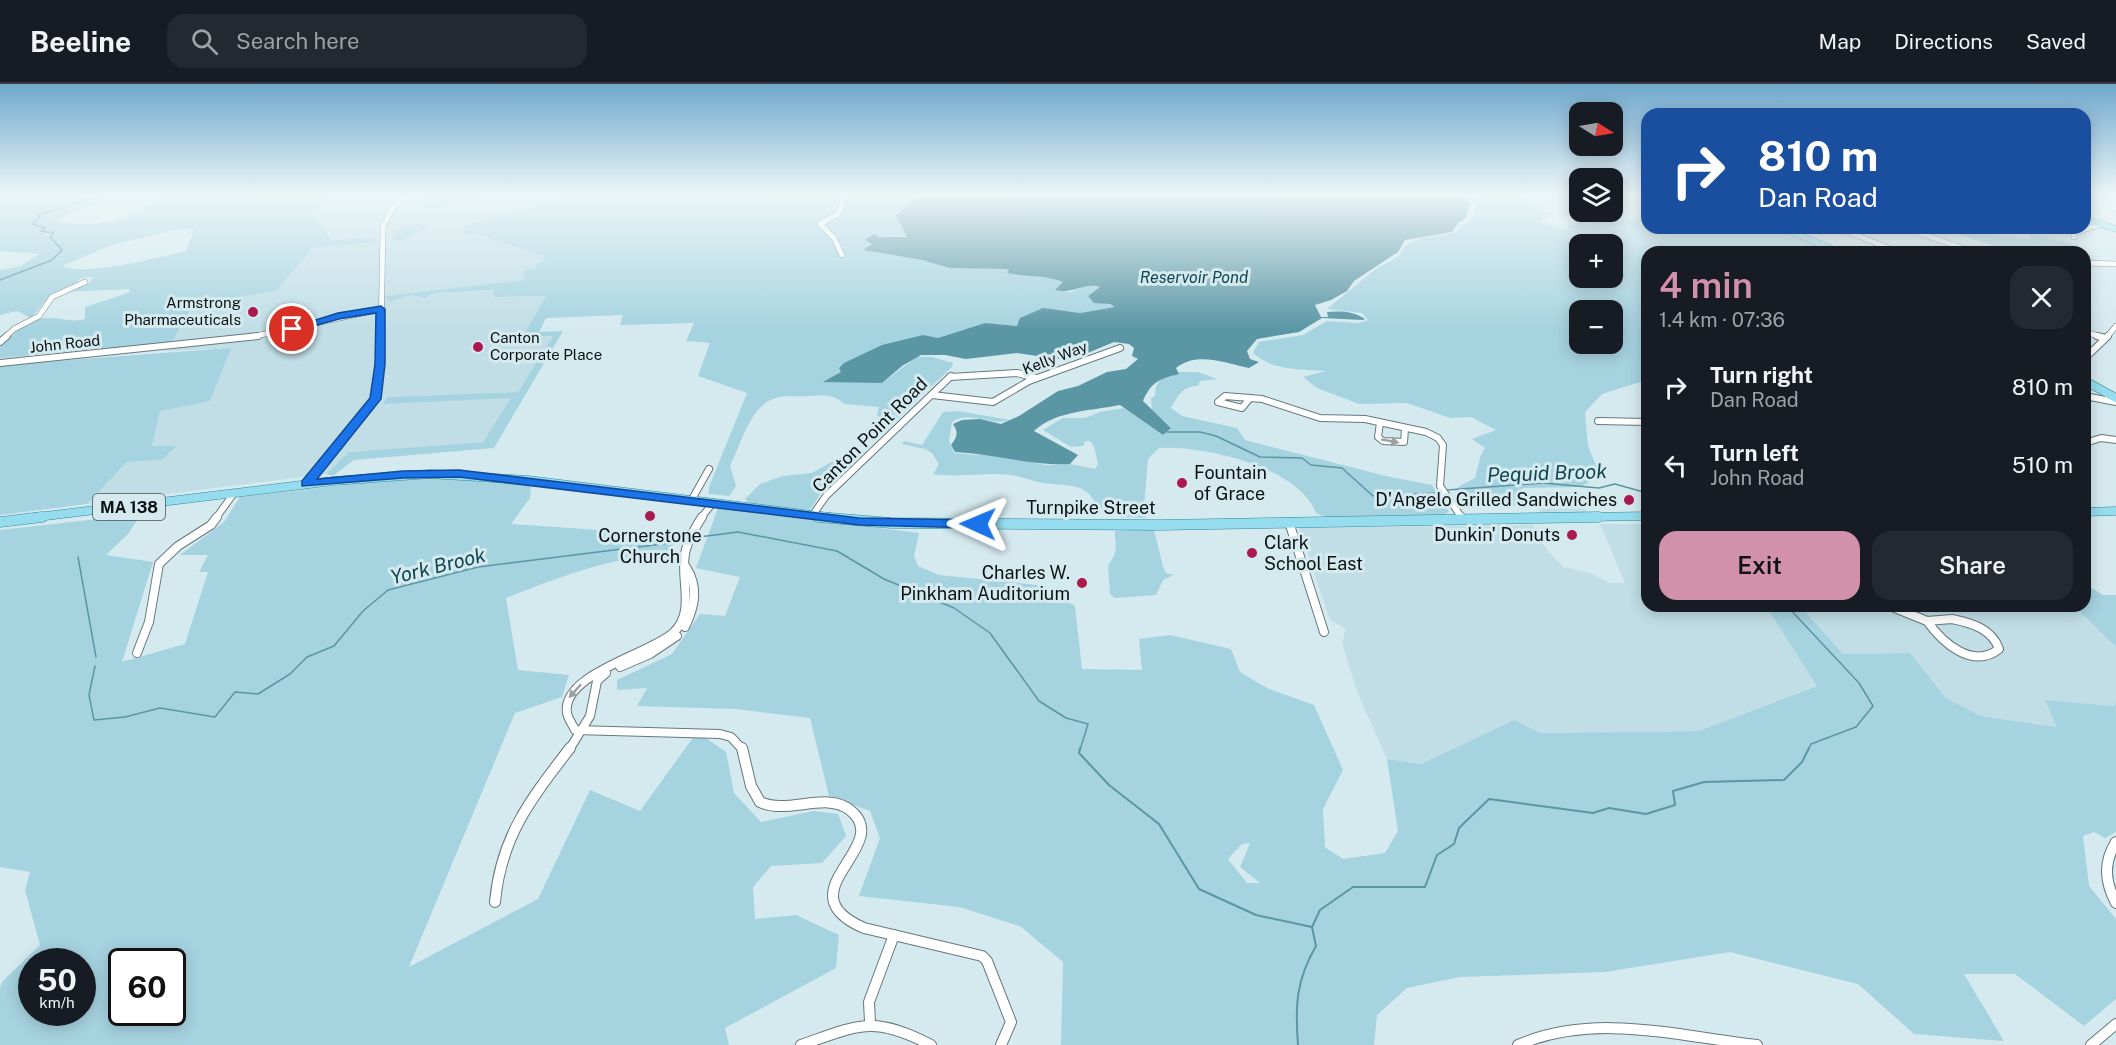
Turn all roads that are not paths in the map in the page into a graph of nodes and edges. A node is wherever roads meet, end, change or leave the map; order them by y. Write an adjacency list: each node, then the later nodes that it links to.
1 (383, 240): 11 (street)
2 (835, 240): 7 (street)
3 (1868, 240): 5 (street)
4 (1939, 240): 6 (street)
5 (1883, 246)
6 (1957, 246)
7 (842, 255)
8 (2091, 263): 9 (street)
9 (2116, 264)
10 (85, 282): 15 (street)
11 (381, 309): 18 (street, John Road); 33 (street)
12 (2116, 326): 14 (street)
13 (2091, 334): 14 (street)
14 (2105, 338): 17 (street)
15 (0, 342)
16 (1120, 348): 19 (street, Kelly Way)
17 (2091, 353)
18 (0, 363)
19 (1036, 378): 21 (street, Kelly Way); 21 (street, Canton Point Road)
20 (2091, 384): 24 (main road)
21 (932, 394): 39 (street, Canton Point Road)
22 (2091, 397): 25 (street)
23 (1250, 398): 28 (street)
24 (2116, 398)
25 (2116, 402)
26 (1598, 421): 27 (street)
27 (1641, 422)
28 (1380, 423): 29 (street); 29 (street, one-way to 29)
29 (1405, 429): 41 (street)
30 (2116, 440): 31 (street)
31 (2091, 441)
32 (709, 469): 35 (street)
33 (306, 484): 34 (main road, Turnpike Street / MA 138); 35 (main road, Turnpike Street / MA 138)
34 (234, 493): 42 (main road, Turnpike Street / MA 138); 48 (street)
35 (692, 501): 36 (main road, Turnpike Street / MA 138)
36 (712, 504): 39 (main road, Turnpike Street / MA 138); 44 (street)
37 (2116, 511): 38 (main road)
38 (2091, 512)
39 (812, 516): 43 (main road, Turnpike Street / MA 138)
40 (1641, 516): 41 (main road, Turnpike Street / MA 138)
41 (1462, 519): 43 (main road, Turnpike Street / MA 138)
42 (0, 522)
43 (1289, 522): 47 (street)
44 (686, 567): 49 (street); 49 (street, one-way to 49)
45 (1905, 612): 46 (street)
46 (1927, 621): 46 (street)
47 (1324, 632)
48 (137, 653)
49 (582, 731): 51 (street); 53 (street)
50 (2116, 842): 52 (street)
51 (495, 902)
52 (2116, 903)
53 (894, 935): 54 (street); 58 (street)
54 (870, 1022): 56 (street); 57 (street)
55 (2116, 1024): 61 (street)
56 (801, 1045)
57 (931, 1045)
58 (1001, 1045)
59 (1518, 1045): 60 (street)
60 (1757, 1045)
61 (2091, 1045)

